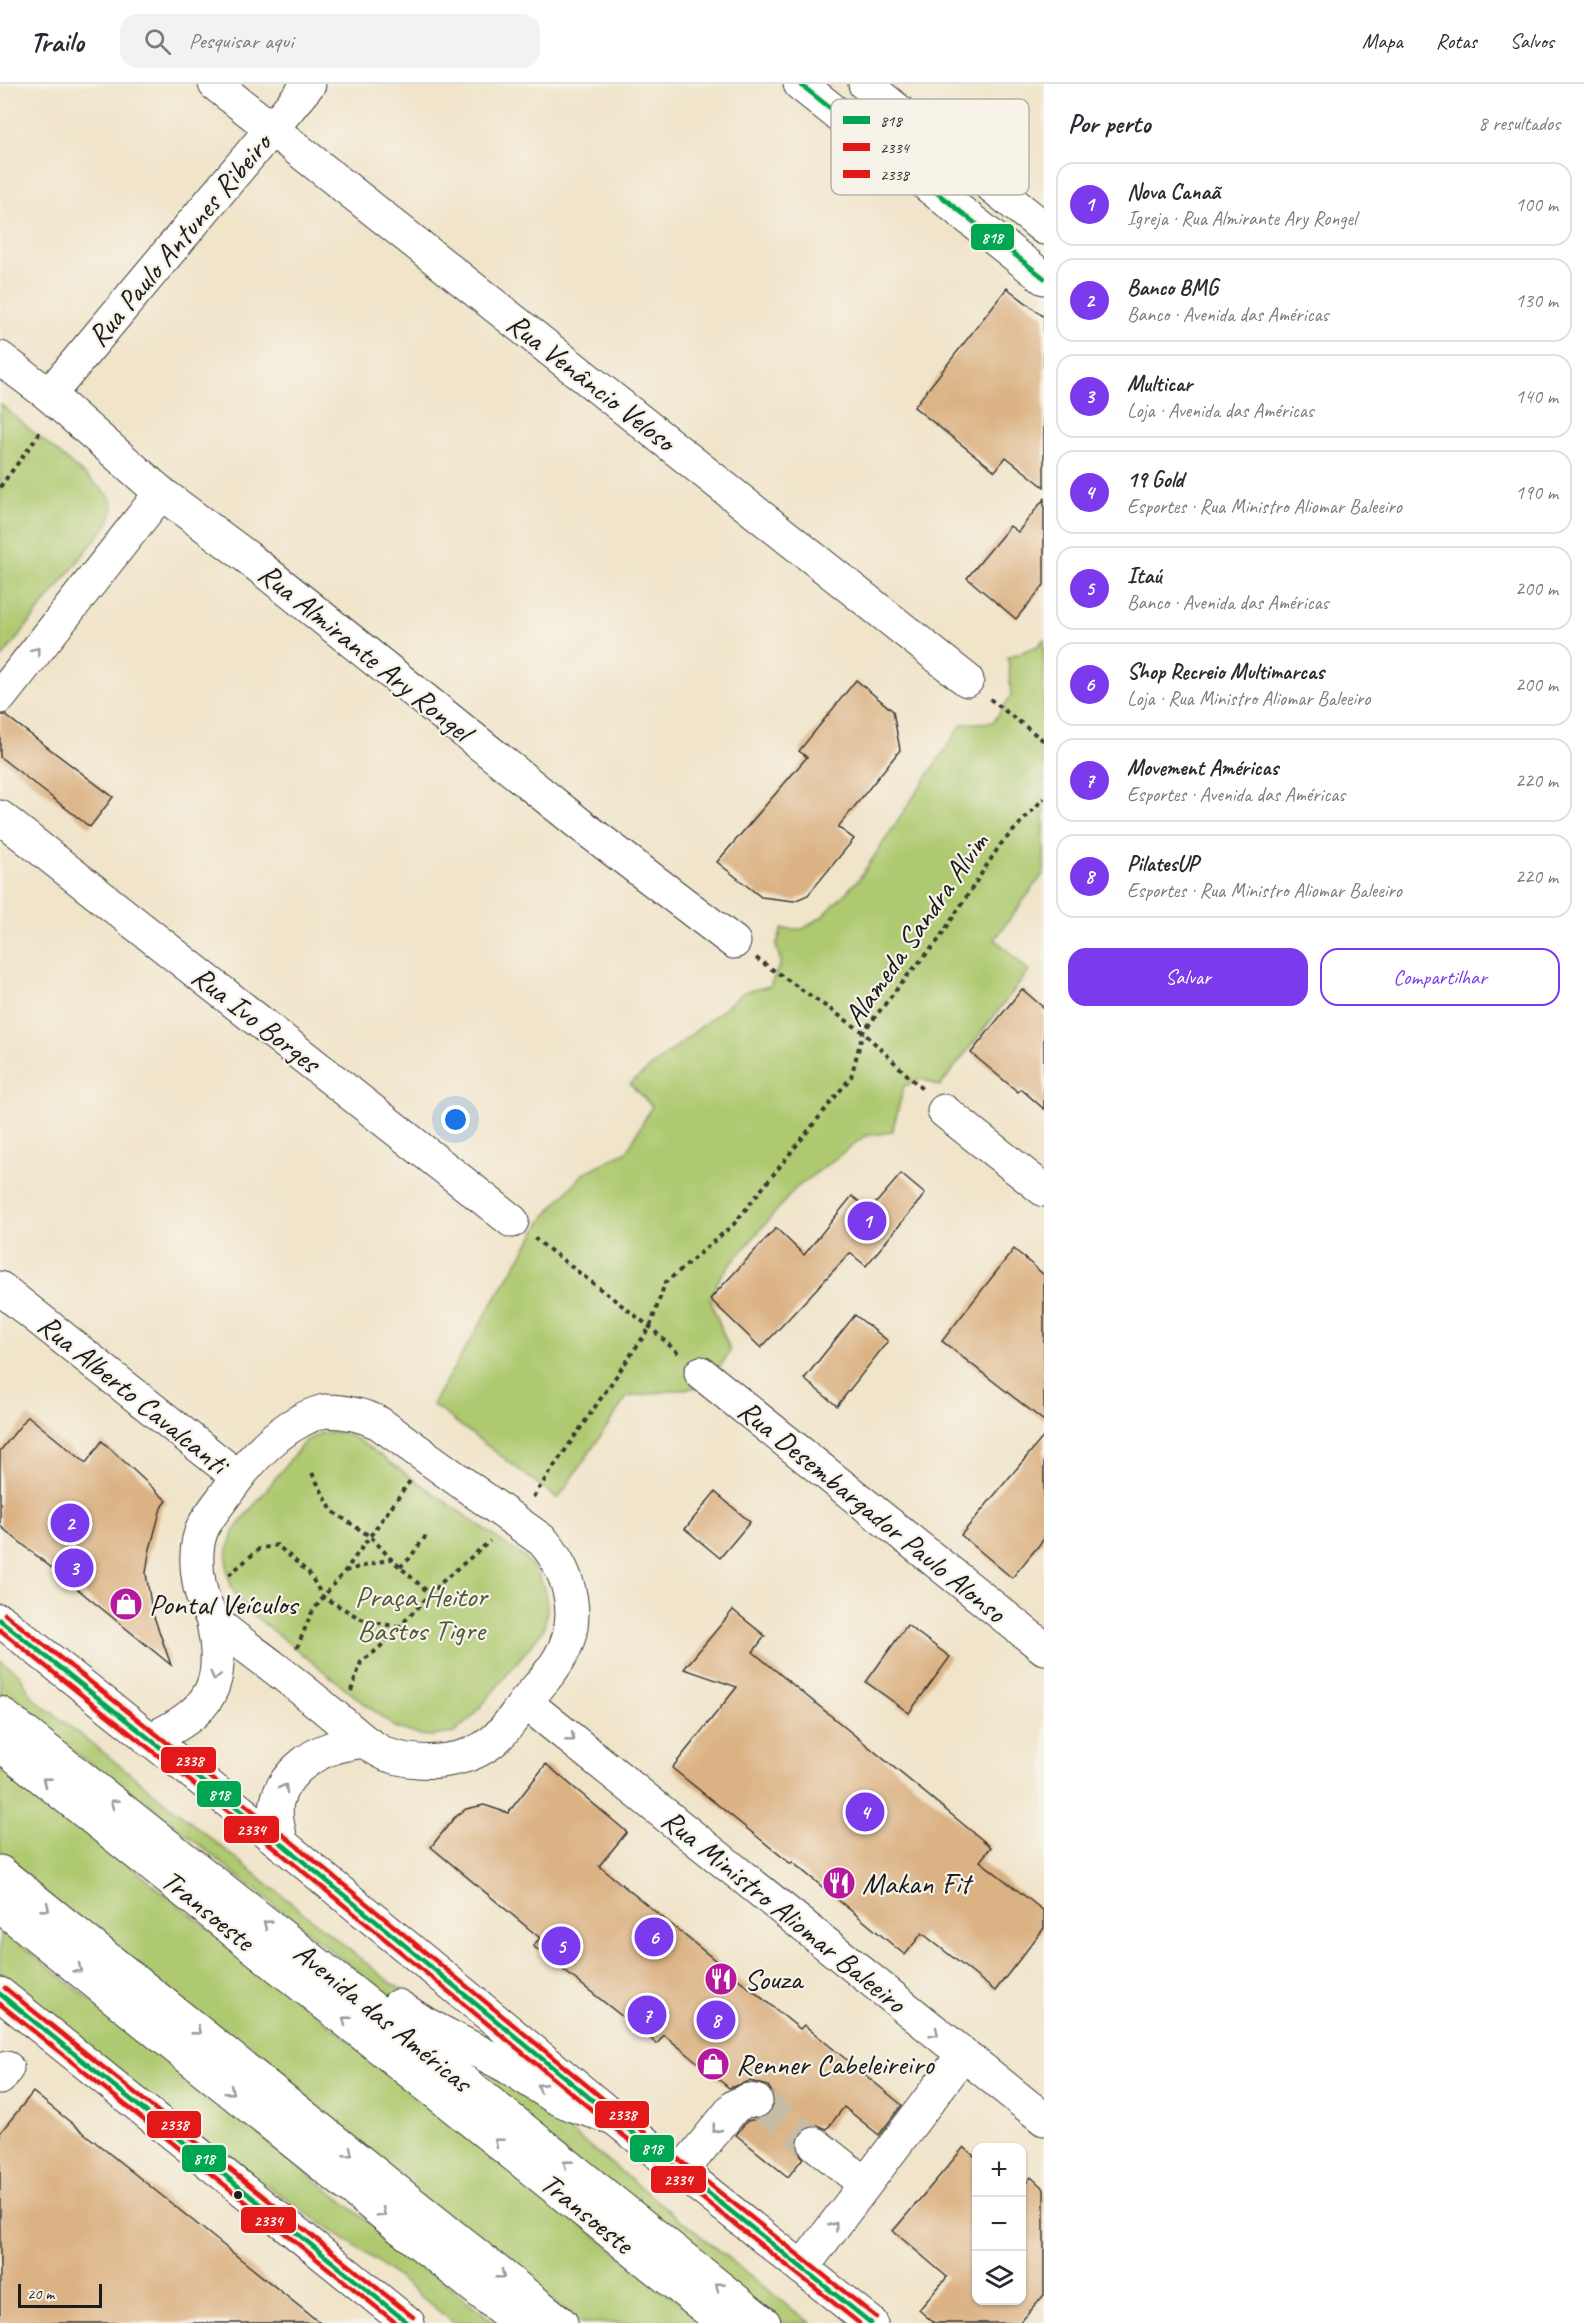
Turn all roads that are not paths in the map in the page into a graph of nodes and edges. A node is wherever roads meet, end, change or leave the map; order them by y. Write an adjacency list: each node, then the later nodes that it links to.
1 (215, 84): 7 (main road, Rua Venâncio Veloso)
2 (309, 84): 7 (main road, Rua Paulo Antunes Ribeiro)
3 (800, 84): 6 (main road)
4 (864, 84): 5 (main road)
5 (883, 99)
6 (831, 109)
7 (272, 129): 13 (main road, Rua Paulo Antunes Ribeiro); 15 (main road, Rua Venâncio Veloso)
8 (940, 195): 11 (main road)
9 (1003, 195): 10 (main road)
10 (1044, 228)
11 (1044, 278)
12 (0, 358): 13 (main road, Rua Almirante Ary Rongel)
13 (49, 395): 14 (main road, Rua Almirante Ary Rongel)
14 (161, 493): 16 (main road, one-way to 14); 18 (main road, Rua Almirante Ary Rongel)
15 (967, 680)
16 (0, 696)
17 (0, 817): 21 (main road, Rua Ivo Borges)
18 (734, 942)
19 (944, 1111): 20 (main road)
20 (1044, 1190)
21 (512, 1221)
22 (0, 1288): 24 (main road, Rua Alberto Cavalcanti)
23 (701, 1373): 27 (main road, Rua Desembargador Paulo Alonso)
24 (238, 1477): 25 (main road); 28 (main road)
25 (212, 1618): 30 (main road, one-way to 30); 31 (main road)
26 (0, 1620): 30 (main road)
27 (1044, 1648)
28 (525, 1702): 31 (main road); 38 (main road, Rua Ministro Aliomar Baleeiro, one-way to 38)
29 (0, 1713): 36 (main road, Avenida das Américas, one-way to 29)
30 (149, 1740): 33 (main road)
31 (364, 1741): 33 (main road, one-way to 31)
32 (0, 1744): 49 (main road, Transoeste, one-way to 32)
33 (282, 1844): 40 (main road)
34 (0, 1872): 48 (main road, one-way to 48)
35 (0, 1906): 47 (main road, one-way to 47)
36 (320, 1966): 40 (main road, one-way to 36); 50 (main road, Avenida das Américas, one-way to 36)
37 (0, 1994): 46 (main road)
38 (963, 2055): 41 (main road, Rua Ministro Aliomar Baleeiro); 44 (main road)
39 (756, 2101): 43 (main road, one-way to 43)
40 (614, 2118): 43 (main road)
41 (1044, 2119)
42 (815, 2144): 44 (main road)
43 (682, 2171): 45 (main road)
44 (865, 2184): 45 (main road, one-way to 44)
45 (802, 2268): 51 (main road)
46 (408, 2323)
47 (519, 2323)
48 (561, 2323)
49 (724, 2323)
50 (764, 2323)
51 (871, 2323)

